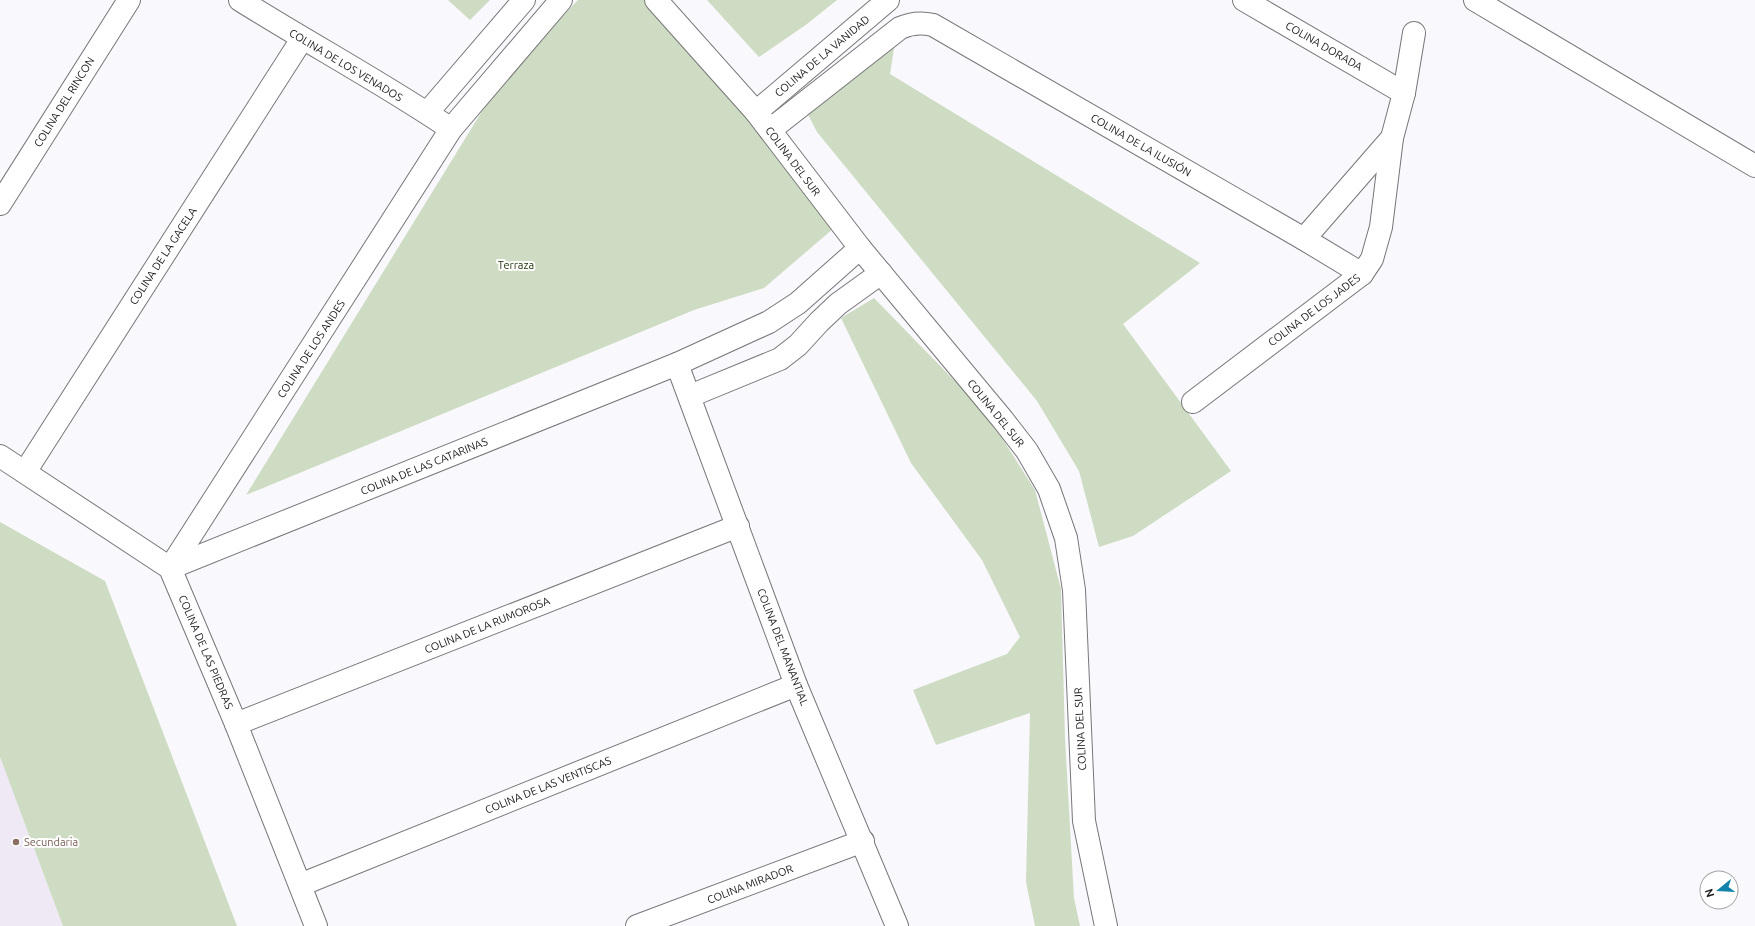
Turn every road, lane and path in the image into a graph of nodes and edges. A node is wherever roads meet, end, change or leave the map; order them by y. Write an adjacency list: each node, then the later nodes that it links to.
1 (129, 0): 18 (street, COLINA DEL RINCON)
2 (240, 0): 10 (street, COLINA DE LOS VENADOS)
3 (524, 0): 13 (street)
4 (561, 0): 14 (street, COLINA DE LOS ANDES)
5 (656, 0): 12 (street, COLINA DEL SUR)
6 (888, 0): 12 (street, COLINA DE LA VANIDAD)
7 (1244, 0): 11 (street, COLINA DORADA)
8 (1475, 0): 17 (street)
9 (1414, 33): 11 (street, COLINA DE LOS JADES)
10 (302, 39): 13 (street, COLINA DE LOS VENADOS); 27 (street, COLINA DE LA GACELA)
11 (1404, 93): 16 (street, COLINA DE LOS JADES)
12 (756, 112): 15 (street, COLINA DEL SUR)
13 (427, 113): 14 (street, COLINA DE LOS VENADOS)
14 (451, 129): 29 (street, COLINA DE LOS ANDES)
15 (770, 130): 19 (street, COLINA DE LA ILUSIÓN); 20 (street, COLINA DEL SUR)
16 (1392, 138): 19 (street, COLINA DE LOS JADES); 22 (street, COLINA DE LOS JADES)
17 (1755, 166)
18 (0, 204)
19 (1304, 239): 22 (street, COLINA DE LA ILUSIÓN)
20 (860, 248): 21 (street, COLINA DEL SUR); 23 (street, COLINA DE LAS CATARINAS)
21 (881, 273): 24 (street); 37 (street, COLINA DEL SUR)
22 (1362, 274): 25 (street, COLINA DE LOS JADES)
23 (677, 364): 24 (street, COLINA DEL MANANTIAL); 29 (street, COLINA DE LAS CATARINAS)
24 (690, 396): 28 (street, COLINA DEL MANANTIAL)
25 (1193, 402)
26 (0, 456): 27 (street)
27 (25, 472): 29 (street)
28 (738, 526): 30 (street, COLINA DEL MANANTIAL); 31 (street, COLINA DE LA RUMOROSA)
29 (170, 568): 31 (street, COLINA DE LAS PIEDRAS)
30 (796, 685): 32 (street, COLINA DEL MANANTIAL); 33 (street, COLINA DE LAS VENTISCAS)
31 (236, 724): 33 (street, COLINA DE LAS PIEDRAS)
32 (863, 841): 35 (street, COLINA MIRADOR); 36 (street, COLINA DEL MANANTIAL)
33 (300, 885): 34 (street, COLINA DE LAS PIEDRAS)
34 (316, 926)
35 (637, 926)
36 (897, 926)
37 (1106, 926)

